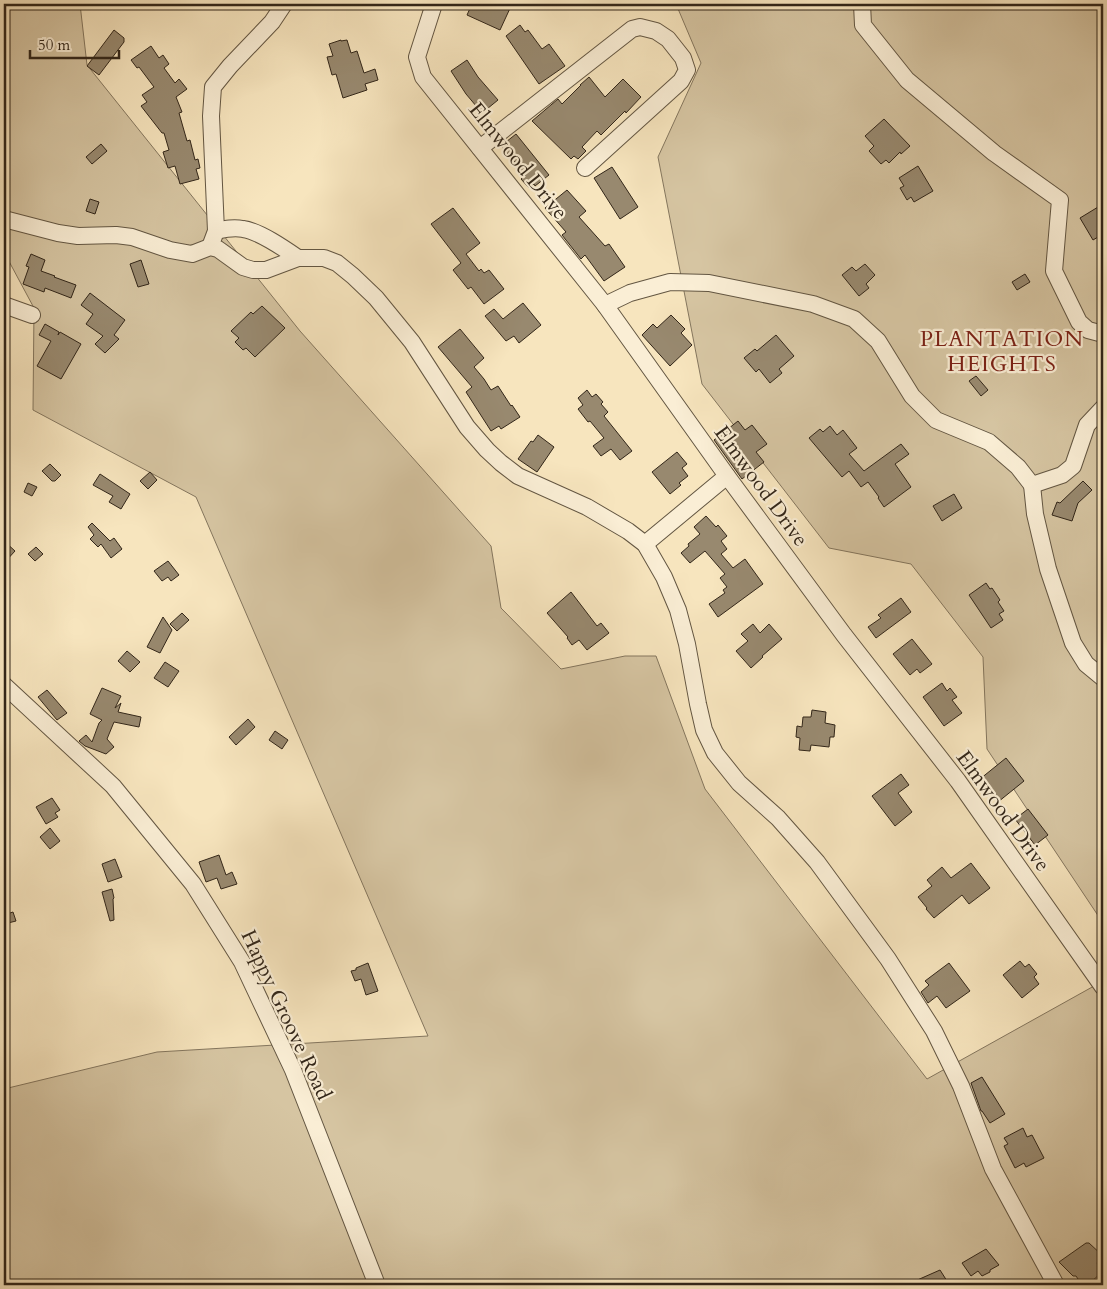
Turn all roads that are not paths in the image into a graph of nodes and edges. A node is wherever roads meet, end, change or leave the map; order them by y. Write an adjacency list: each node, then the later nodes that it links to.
1 (284, 4): 7 (street)
2 (434, 4): 4 (street, Elmwood Drive)
3 (862, 4): 13 (street)
4 (480, 148): 5 (street); 11 (street, Elmwood Drive)
5 (585, 168)
6 (4, 219): 8 (street)
7 (216, 231): 8 (street); 9 (street)
8 (210, 246): 9 (street)
9 (298, 258): 17 (street)
10 (4, 305): 12 (street)
11 (605, 305): 15 (street, Elmwood Drive); 16 (street)
12 (32, 315)
13 (1103, 334)
14 (1103, 408): 16 (street)
15 (727, 476): 17 (street); 20 (street, Elmwood Drive)
16 (1032, 485): 18 (street)
17 (644, 544): 22 (street)
18 (1103, 678)
19 (4, 684): 21 (street, Happy Groove Road)
20 (1103, 987)
21 (377, 1285)
22 (1056, 1285)

